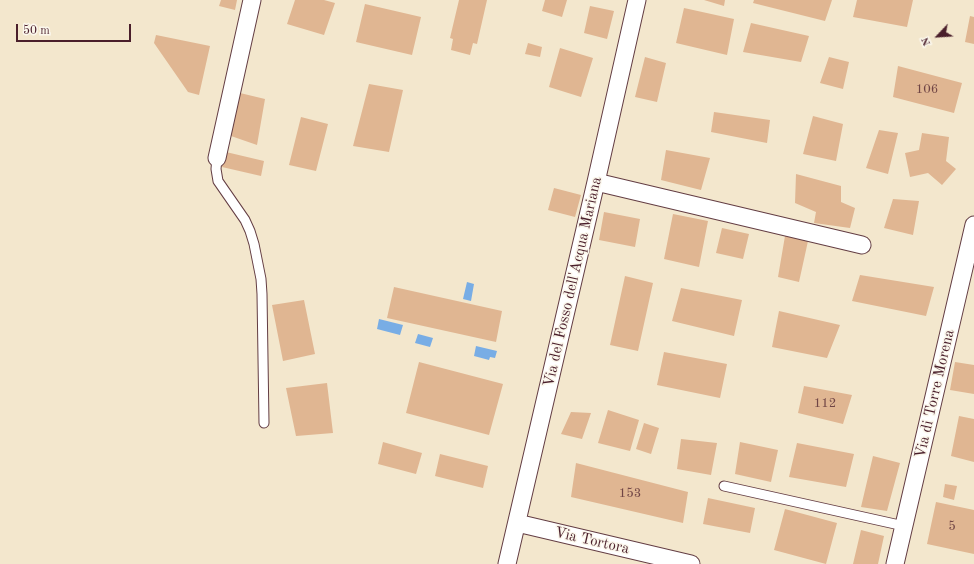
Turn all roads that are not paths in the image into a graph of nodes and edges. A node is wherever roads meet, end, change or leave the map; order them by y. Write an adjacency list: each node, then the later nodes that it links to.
1 (252, 0): 3 (street)
2 (637, 0): 4 (street, Via del Fosso dell'Acqua Mariana)
3 (217, 158): 7 (lane)
4 (596, 182): 6 (street); 9 (street, Via del Fosso dell'Acqua Mariana)
5 (974, 225): 10 (street, Via di Torre Morena)
6 (862, 245)
7 (264, 423)
8 (724, 486): 10 (lane)
9 (517, 523): 11 (street, Via del Fosso dell'Acqua Mariana); 12 (street, Via Tortora)
10 (904, 526): 13 (street, Via di Torre Morena)
11 (507, 564)
12 (691, 564)
13 (895, 564)

